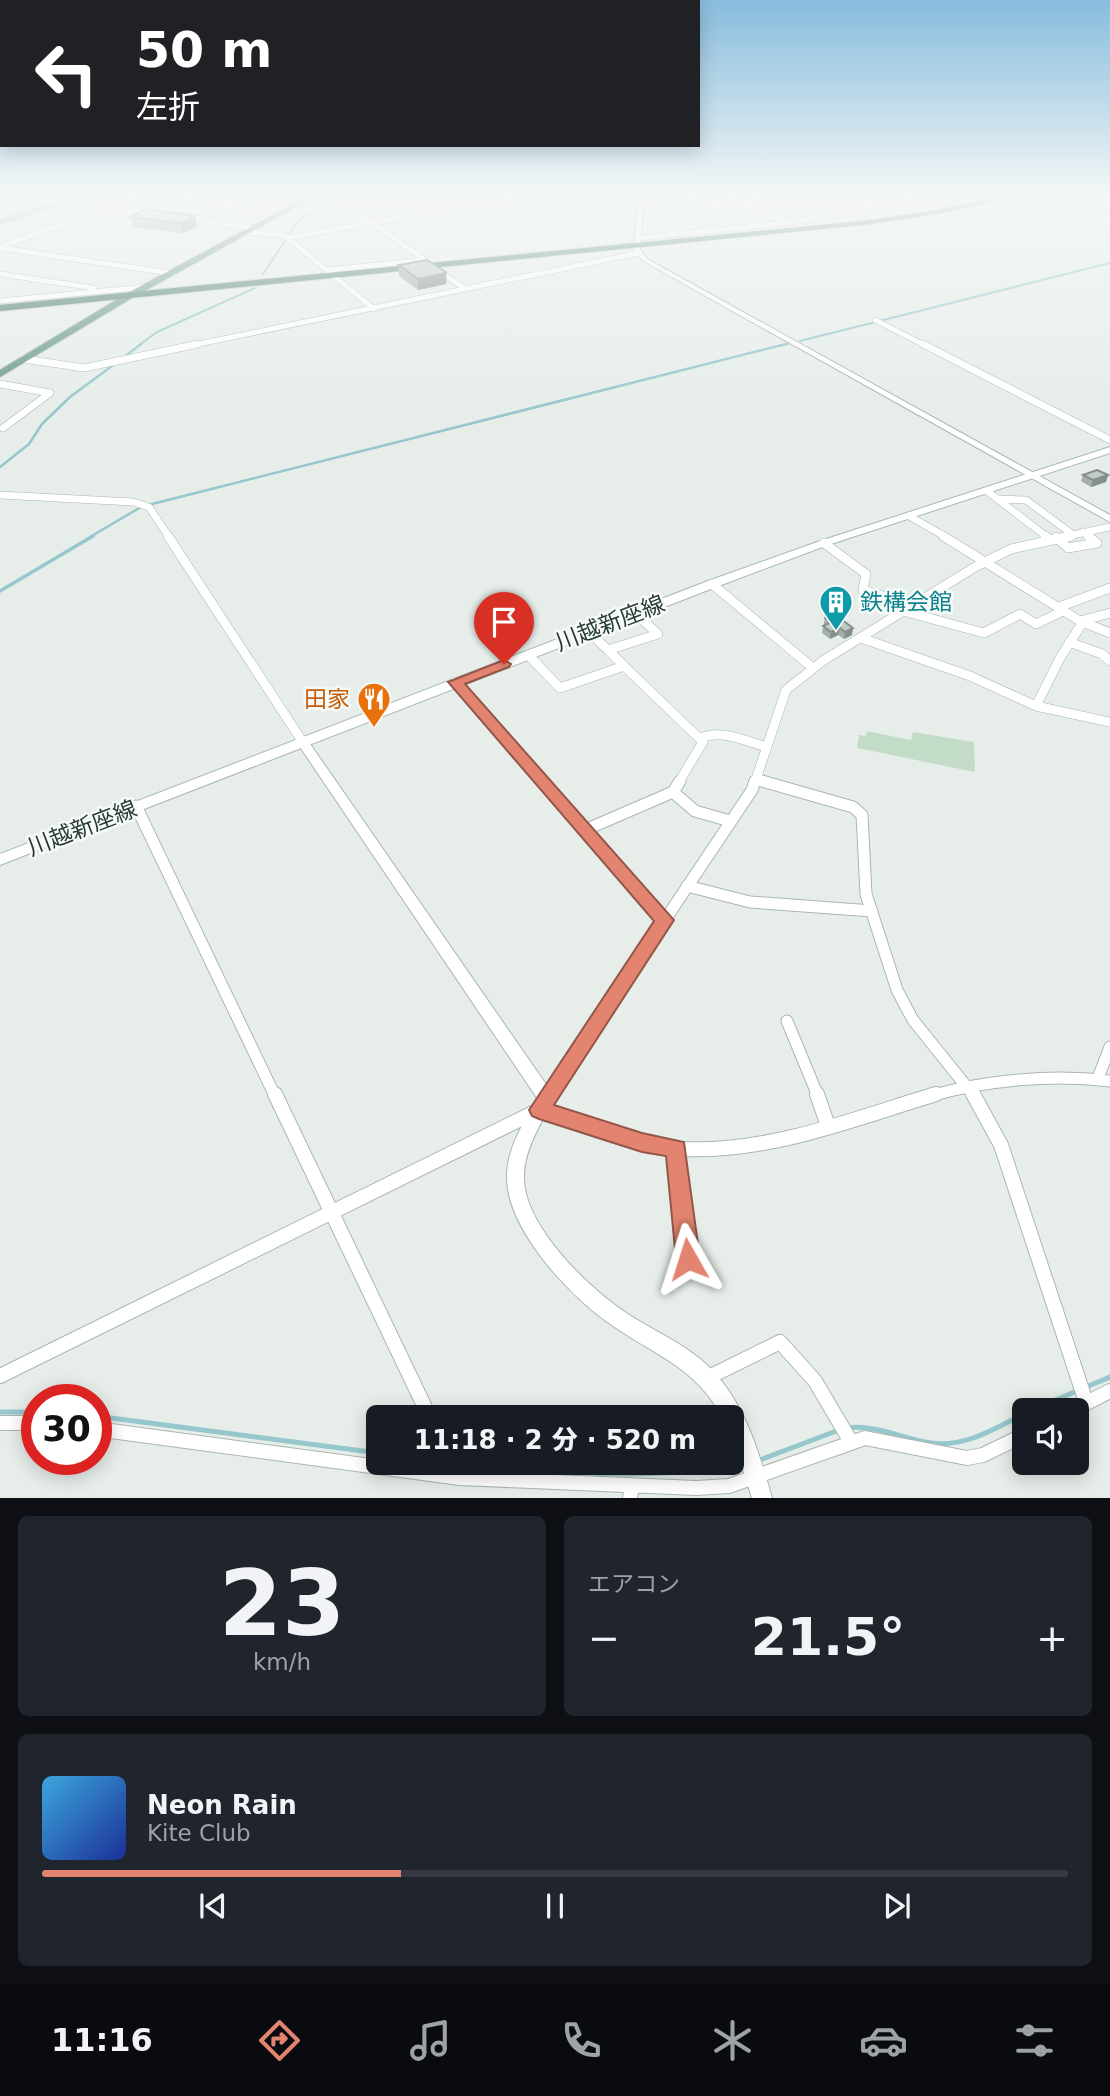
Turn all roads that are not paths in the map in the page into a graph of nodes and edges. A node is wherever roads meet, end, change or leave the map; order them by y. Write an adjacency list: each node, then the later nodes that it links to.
1 (122, 266): 10 (street)
2 (183, 266): 10 (main road)
3 (322, 266): 9 (street)
4 (378, 266): 9 (street)
5 (400, 266): 9 (highway)
6 (556, 266): 12 (street)
7 (657, 266): 24 (street)
8 (438, 270): 12 (street)
9 (330, 272): 14 (highway); 16 (street)
10 (170, 273): 14 (main road)
11 (0, 274): 13 (street)
12 (465, 289): 16 (street)
13 (108, 290): 14 (street); 15 (street)
14 (137, 291): 15 (highway); 18 (main road)
15 (0, 305)
16 (374, 309): 18 (street)
17 (875, 320): 22 (street)
18 (24, 359): 19 (main road)
19 (0, 374)
20 (0, 384): 21 (street)
21 (4, 428)
22 (1110, 440)
23 (1110, 450): 24 (main road, 川越新座線)
24 (1034, 476): 25 (main road, 川越新座線); 29 (street)
25 (987, 491): 27 (street); 28 (main road, 川越新座線)
26 (0, 495): 57 (street)
27 (999, 499): 32 (street); 33 (street)
28 (909, 516): 34 (main road, 川越新座線); 35 (street)
29 (1110, 519)
30 (1110, 527): 31 (street)
31 (1083, 532): 32 (street); 33 (street)
32 (1072, 534): 33 (street)
33 (1052, 538): 35 (street)
34 (824, 543): 36 (main road, 川越新座線); 38 (street)
35 (987, 561): 38 (street); 39 (street)
36 (712, 584): 42 (main road, 川越新座線); 52 (street)
37 (1110, 587): 39 (street)
38 (913, 605): 40 (street)
39 (1061, 609): 40 (street); 43 (street)
40 (903, 611): 46 (street)
41 (1110, 612): 43 (street)
42 (636, 614): 44 (main road, 川越新座線); 48 (street)
43 (1083, 622): 45 (street); 47 (street)
44 (589, 632): 48 (street); 49 (main road, 川越新座線)
45 (1110, 633)
46 (861, 638): 52 (street); 54 (street)
47 (1069, 642): 50 (street); 54 (street)
48 (608, 650): 51 (street)
49 (528, 655): 51 (street); 53 (main road, 川越新座線)
50 (1110, 661)
51 (624, 666): 56 (street)
52 (813, 668): 58 (street)
53 (455, 682): 57 (main road, 川越新座線); 63 (street)
54 (1036, 706): 55 (street)
55 (1110, 722)
56 (701, 738): 58 (street); 60 (street)
57 (302, 741): 61 (main road, 川越新座線); 72 (street)
58 (767, 747): 59 (street)
59 (757, 779): 62 (street); 66 (street)
60 (673, 792): 62 (street); 63 (street)
61 (136, 806): 64 (main road, 川越新座線); 75 (street)
62 (730, 821): 65 (street)
63 (586, 830): 67 (street)
64 (0, 860)
65 (687, 886): 66 (street); 67 (street)
66 (872, 911): 71 (street)
67 (665, 920): 72 (street)
68 (787, 1021): 73 (street)
69 (1110, 1047): 70 (street)
70 (1104, 1079): 71 (street)
71 (968, 1085): 73 (street); 80 (street)
72 (542, 1104): 74 (street); 75 (street); 78 (street)
73 (828, 1126): 74 (street)
74 (676, 1149): 76 (street)
75 (330, 1212): 77 (street); 82 (street)
76 (688, 1259)
77 (0, 1376)
78 (707, 1378): 87 (street); 90 (street)
79 (1110, 1391): 81 (street)
80 (1078, 1398)
81 (1089, 1402)
82 (424, 1405)
83 (0, 1423): 84 (street)
84 (21, 1423)
85 (112, 1431): 88 (street)
86 (1012, 1441): 87 (street)
87 (851, 1442): 90 (street)
88 (366, 1460)
89 (496, 1475): 91 (street)
90 (756, 1477): 91 (street); 92 (street)
91 (631, 1492)
92 (762, 1497)

